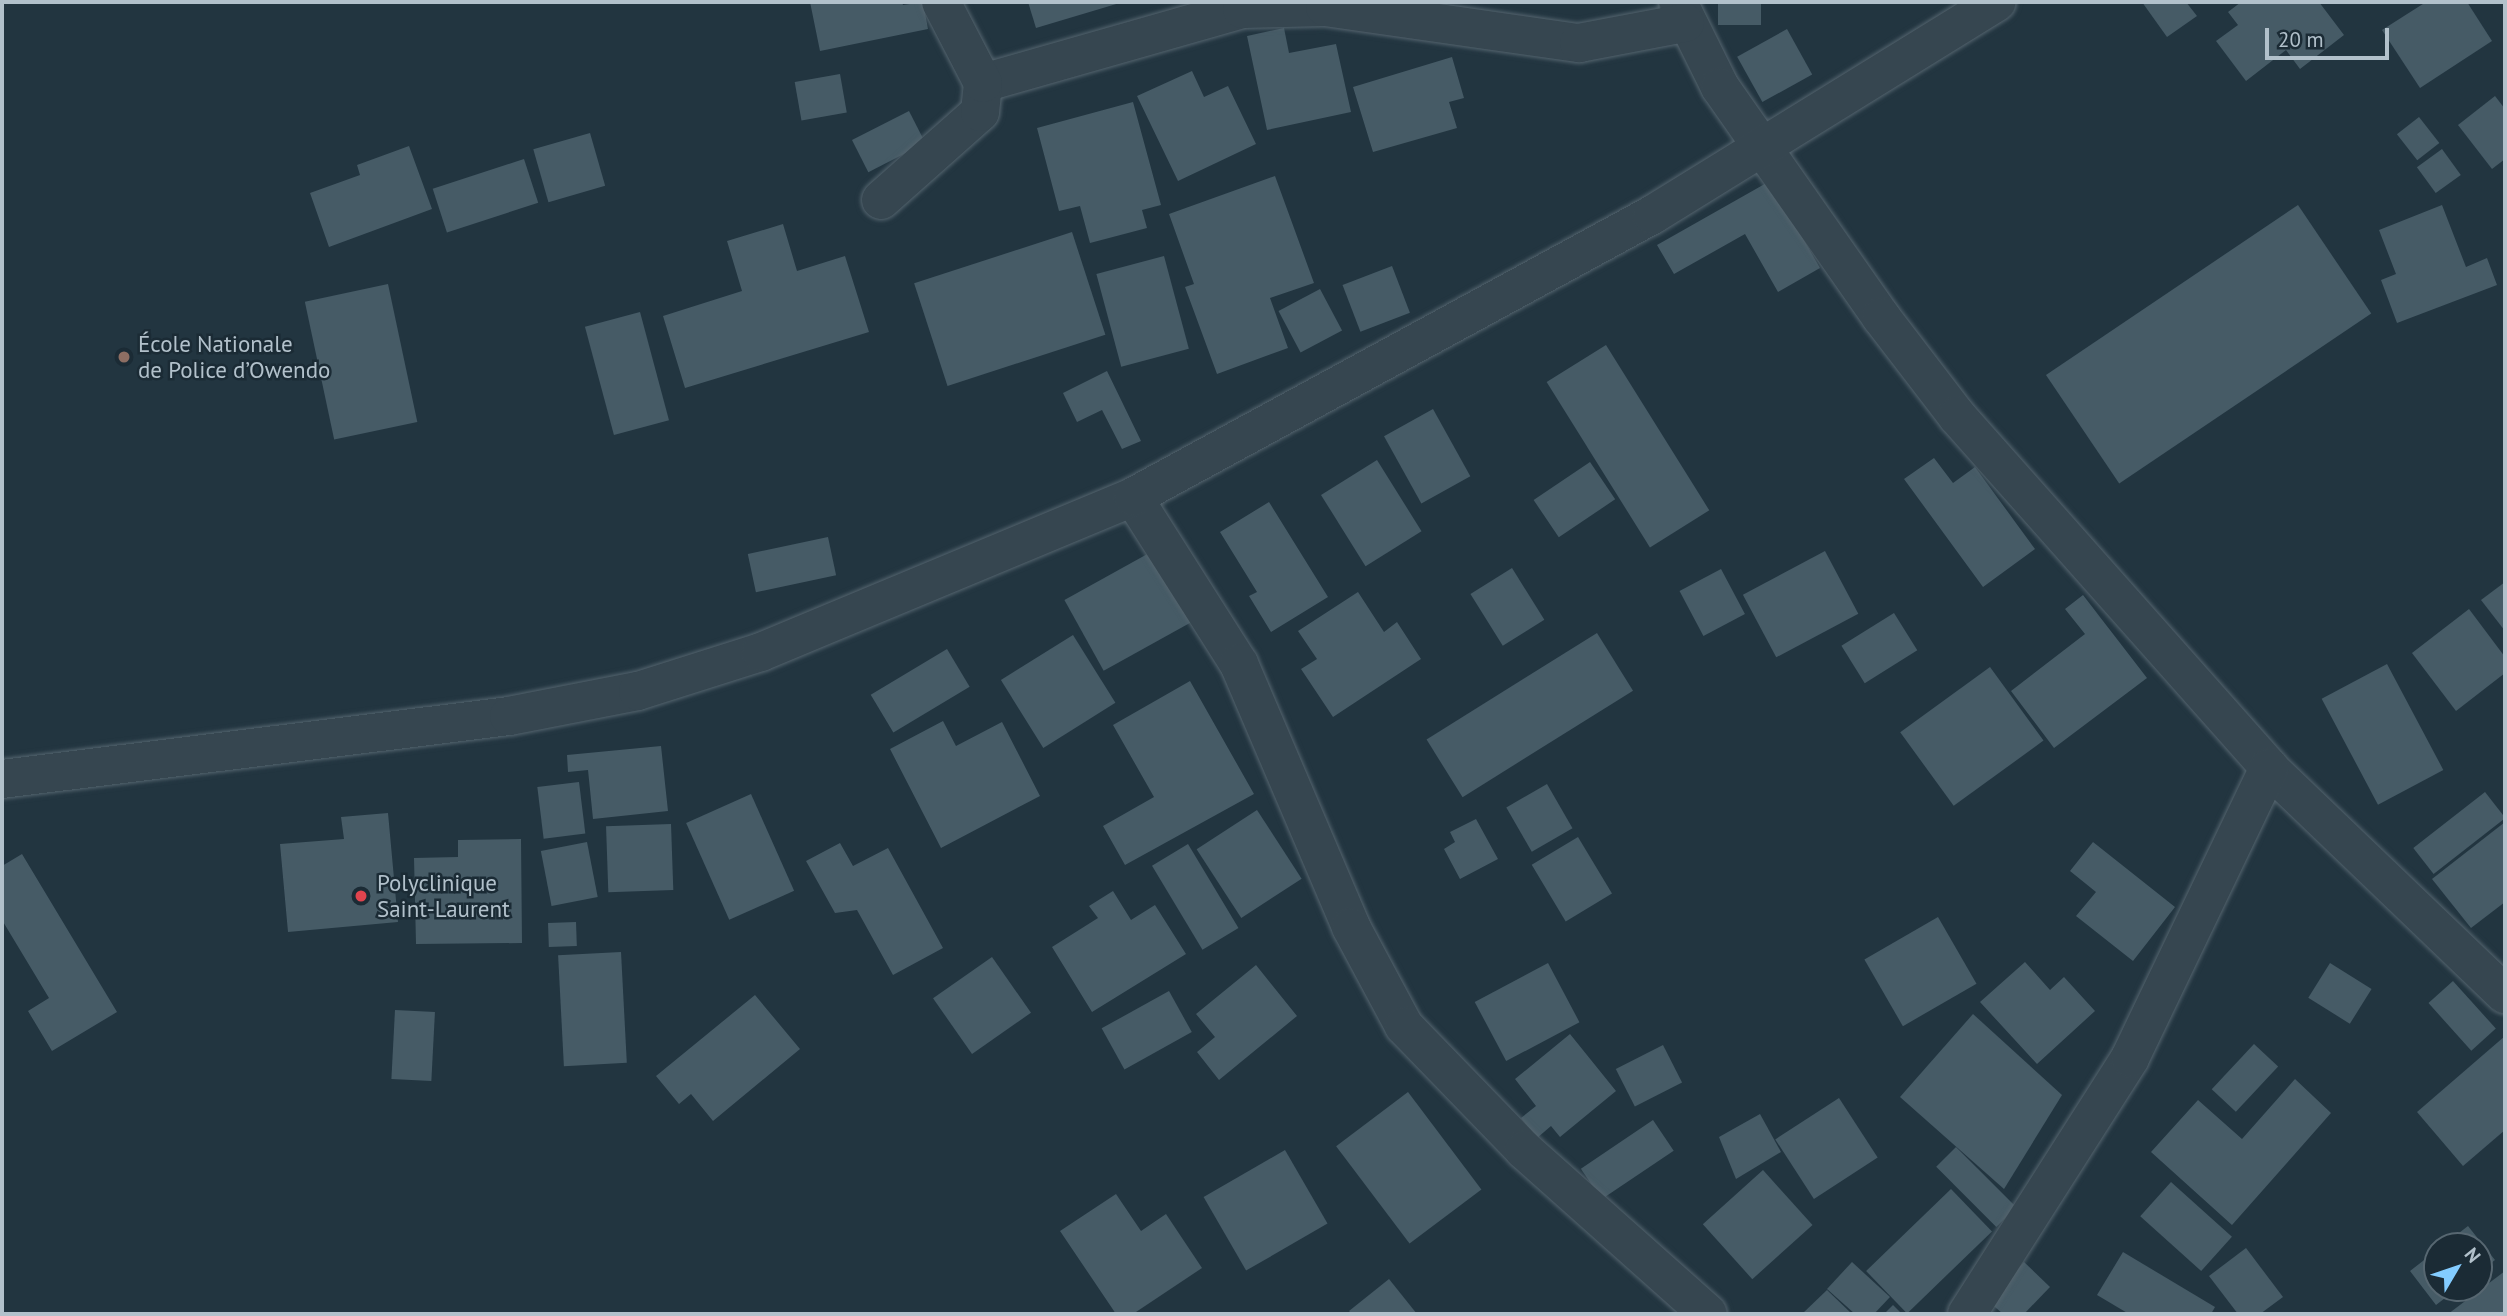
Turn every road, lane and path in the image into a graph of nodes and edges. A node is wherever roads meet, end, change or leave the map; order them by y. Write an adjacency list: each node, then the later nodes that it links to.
1 (941, 2): 4 (street)
2 (1997, 2): 5 (street)
3 (1681, 12): 4 (street); 5 (street)
4 (984, 83): 6 (street)
5 (1764, 150): 7 (street); 8 (street)
6 (881, 200)
7 (1133, 497): 9 (street); 11 (street)
8 (2269, 768): 10 (street); 12 (street)
9 (2, 779)
10 (2505, 994)
11 (1708, 1314)
12 (1967, 1314)

